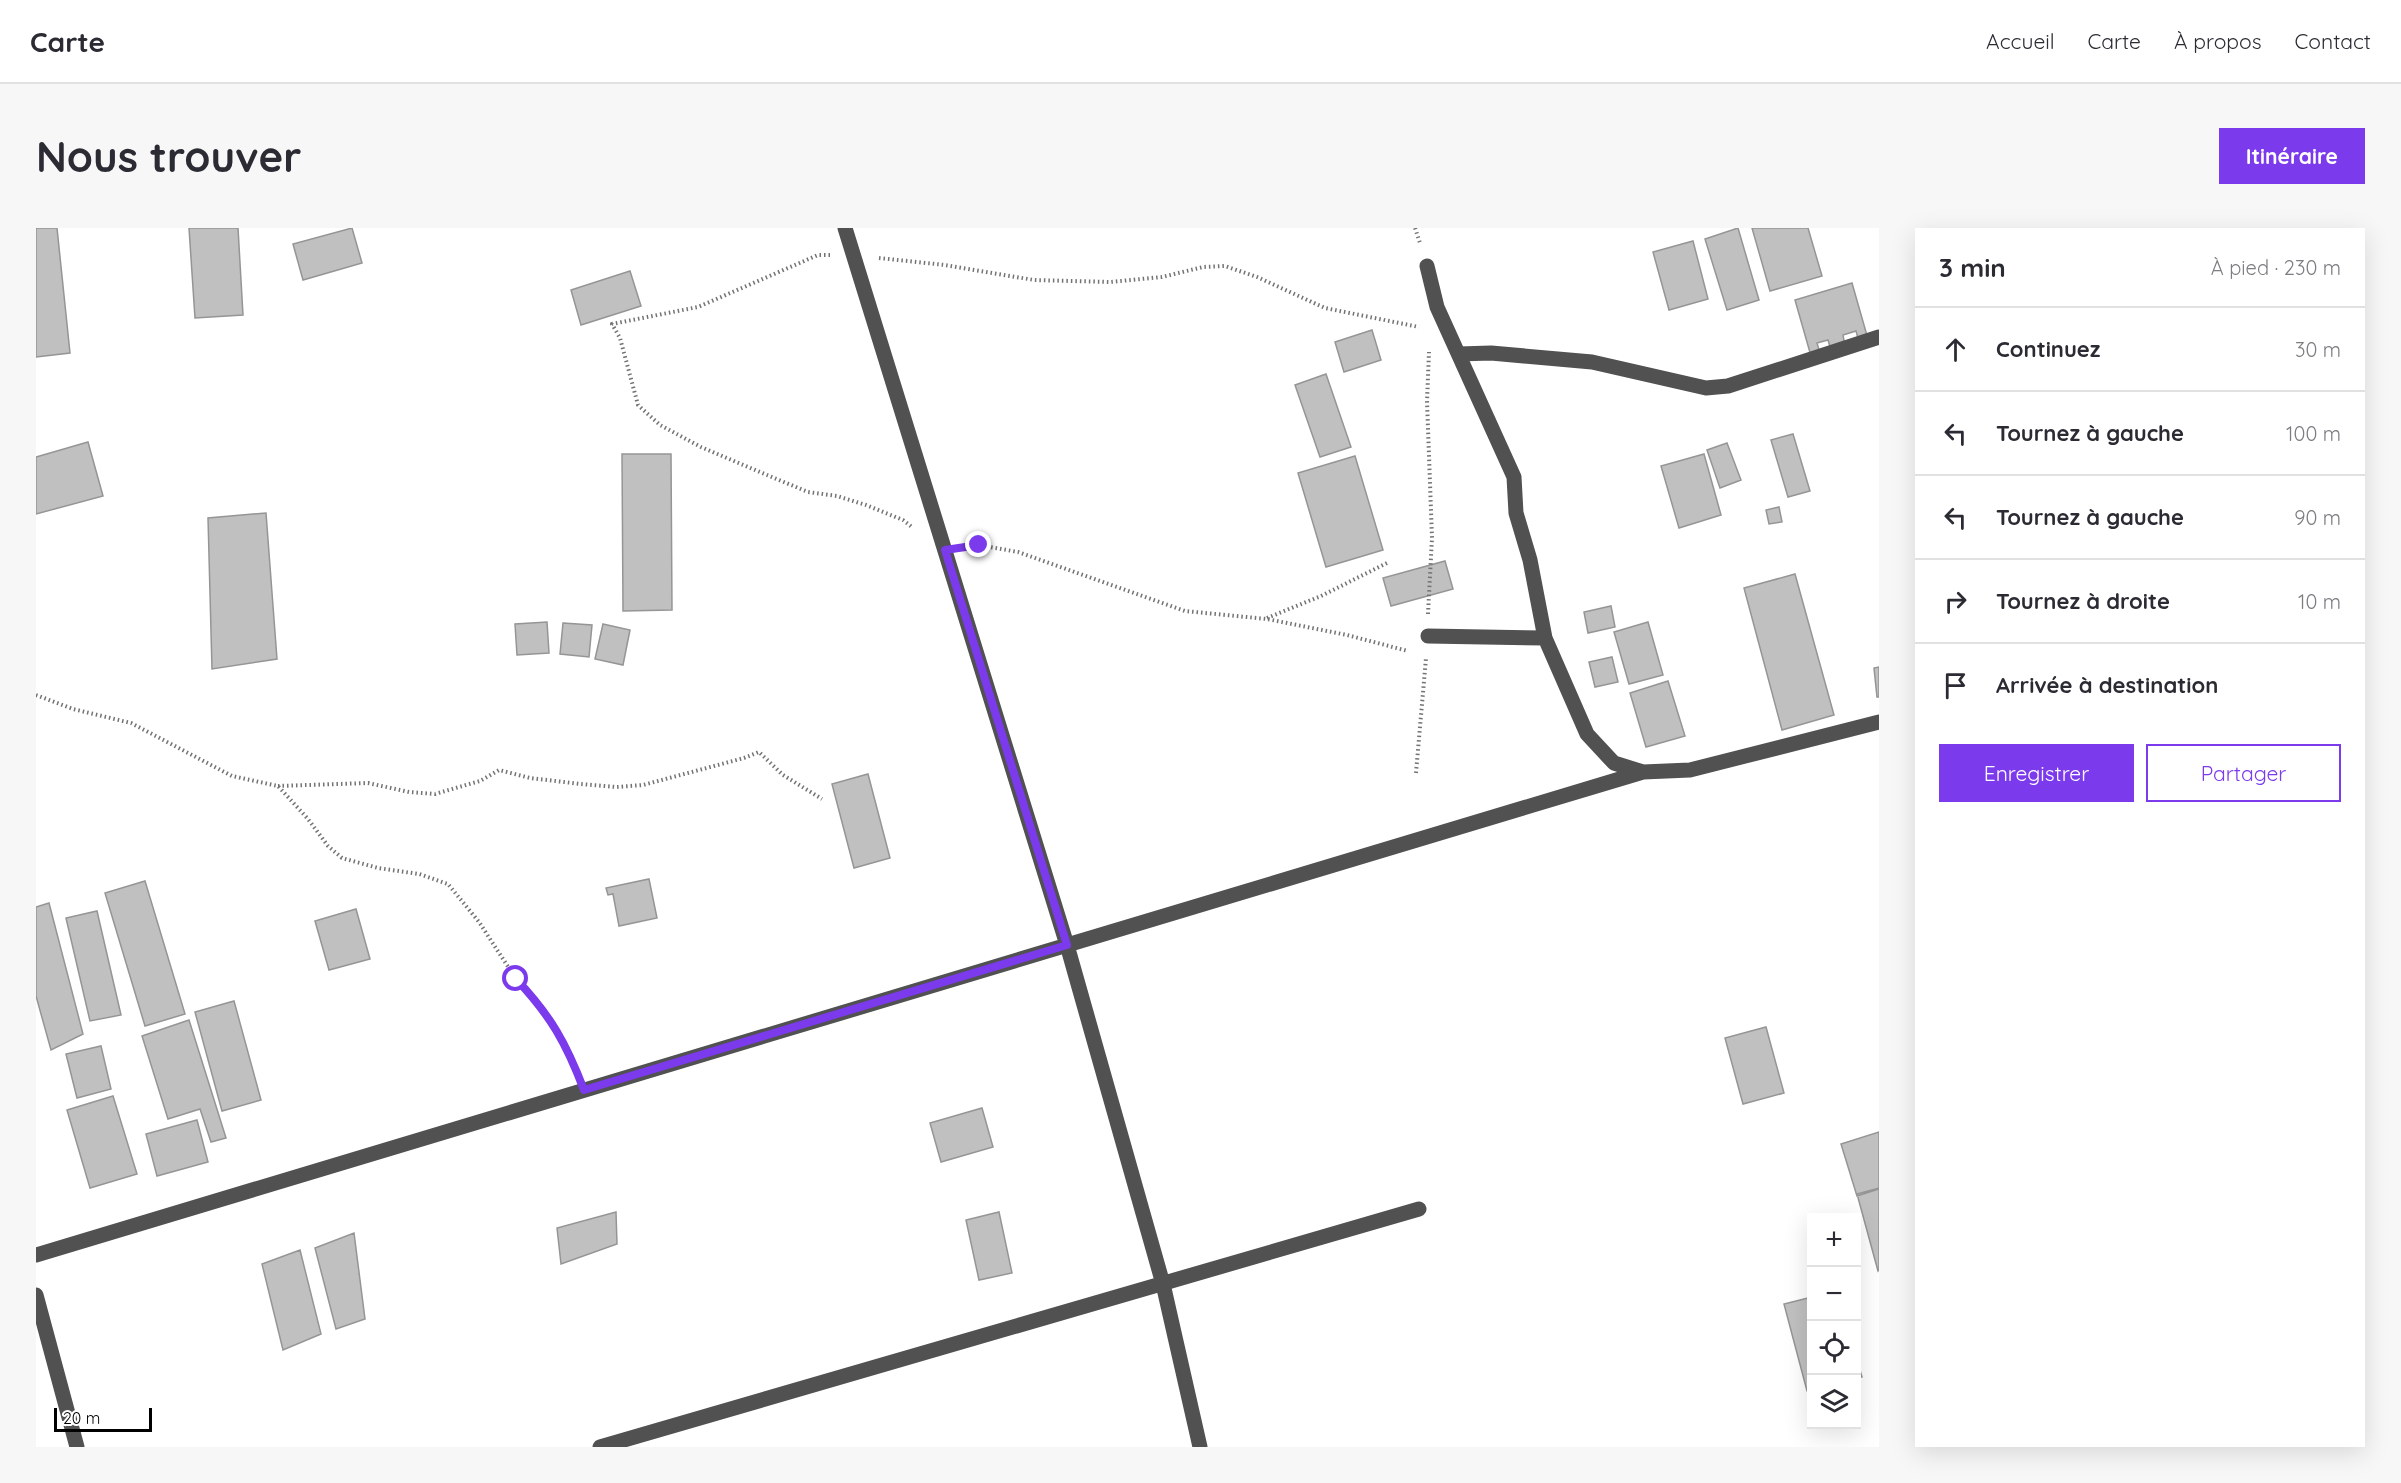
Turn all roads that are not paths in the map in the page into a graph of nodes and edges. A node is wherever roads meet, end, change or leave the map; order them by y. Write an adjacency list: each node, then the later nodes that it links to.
1 (845, 228): 9 (street)
2 (1427, 266): 4 (street)
3 (1879, 337): 4 (street)
4 (1459, 354): 6 (street)
5 (1428, 636): 6 (street)
6 (1545, 638): 8 (street)
7 (1879, 722): 8 (street)
8 (1642, 772): 9 (street)
9 (1067, 945): 11 (street); 12 (street)
10 (1419, 1209): 12 (street)
11 (36, 1255)
12 (1163, 1284): 15 (street); 16 (street)
13 (36, 1295): 14 (street)
14 (77, 1447)
15 (600, 1447)
16 (1200, 1447)

